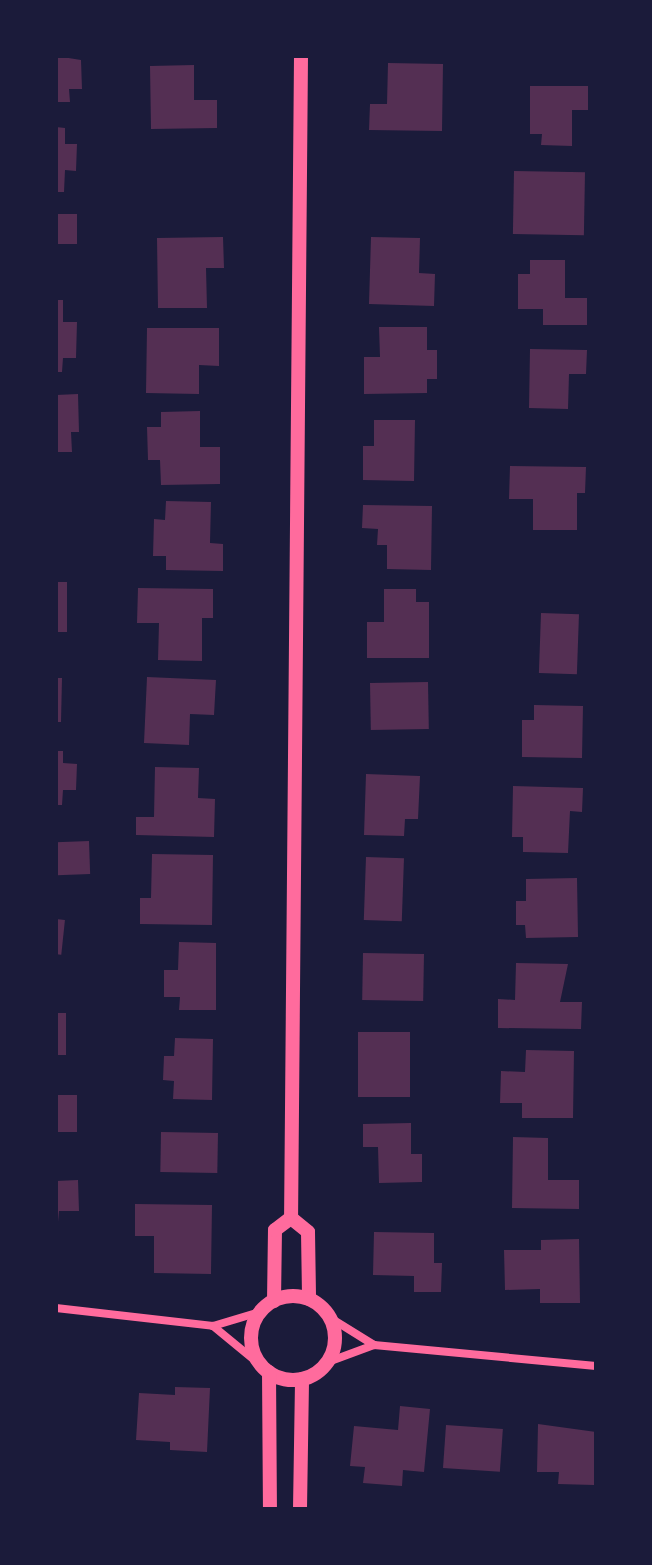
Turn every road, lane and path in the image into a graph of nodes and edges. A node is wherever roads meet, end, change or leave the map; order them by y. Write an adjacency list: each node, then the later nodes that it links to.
1 (301, 56): 2 (street)
2 (291, 1218): 3 (street); 4 (street)
3 (309, 1299): 4 (street); 7 (street)
4 (274, 1301): 6 (street)
5 (56, 1308): 8 (street)
6 (260, 1312): 8 (street); 12 (street)
7 (332, 1319): 9 (street); 10 (street)
8 (213, 1326): 12 (street)
9 (374, 1345): 10 (street); 11 (street)
10 (328, 1362): 13 (street)
11 (596, 1366)
12 (266, 1369): 13 (street); 14 (street)
13 (302, 1379): 15 (street)
14 (270, 1509)
15 (300, 1509)

